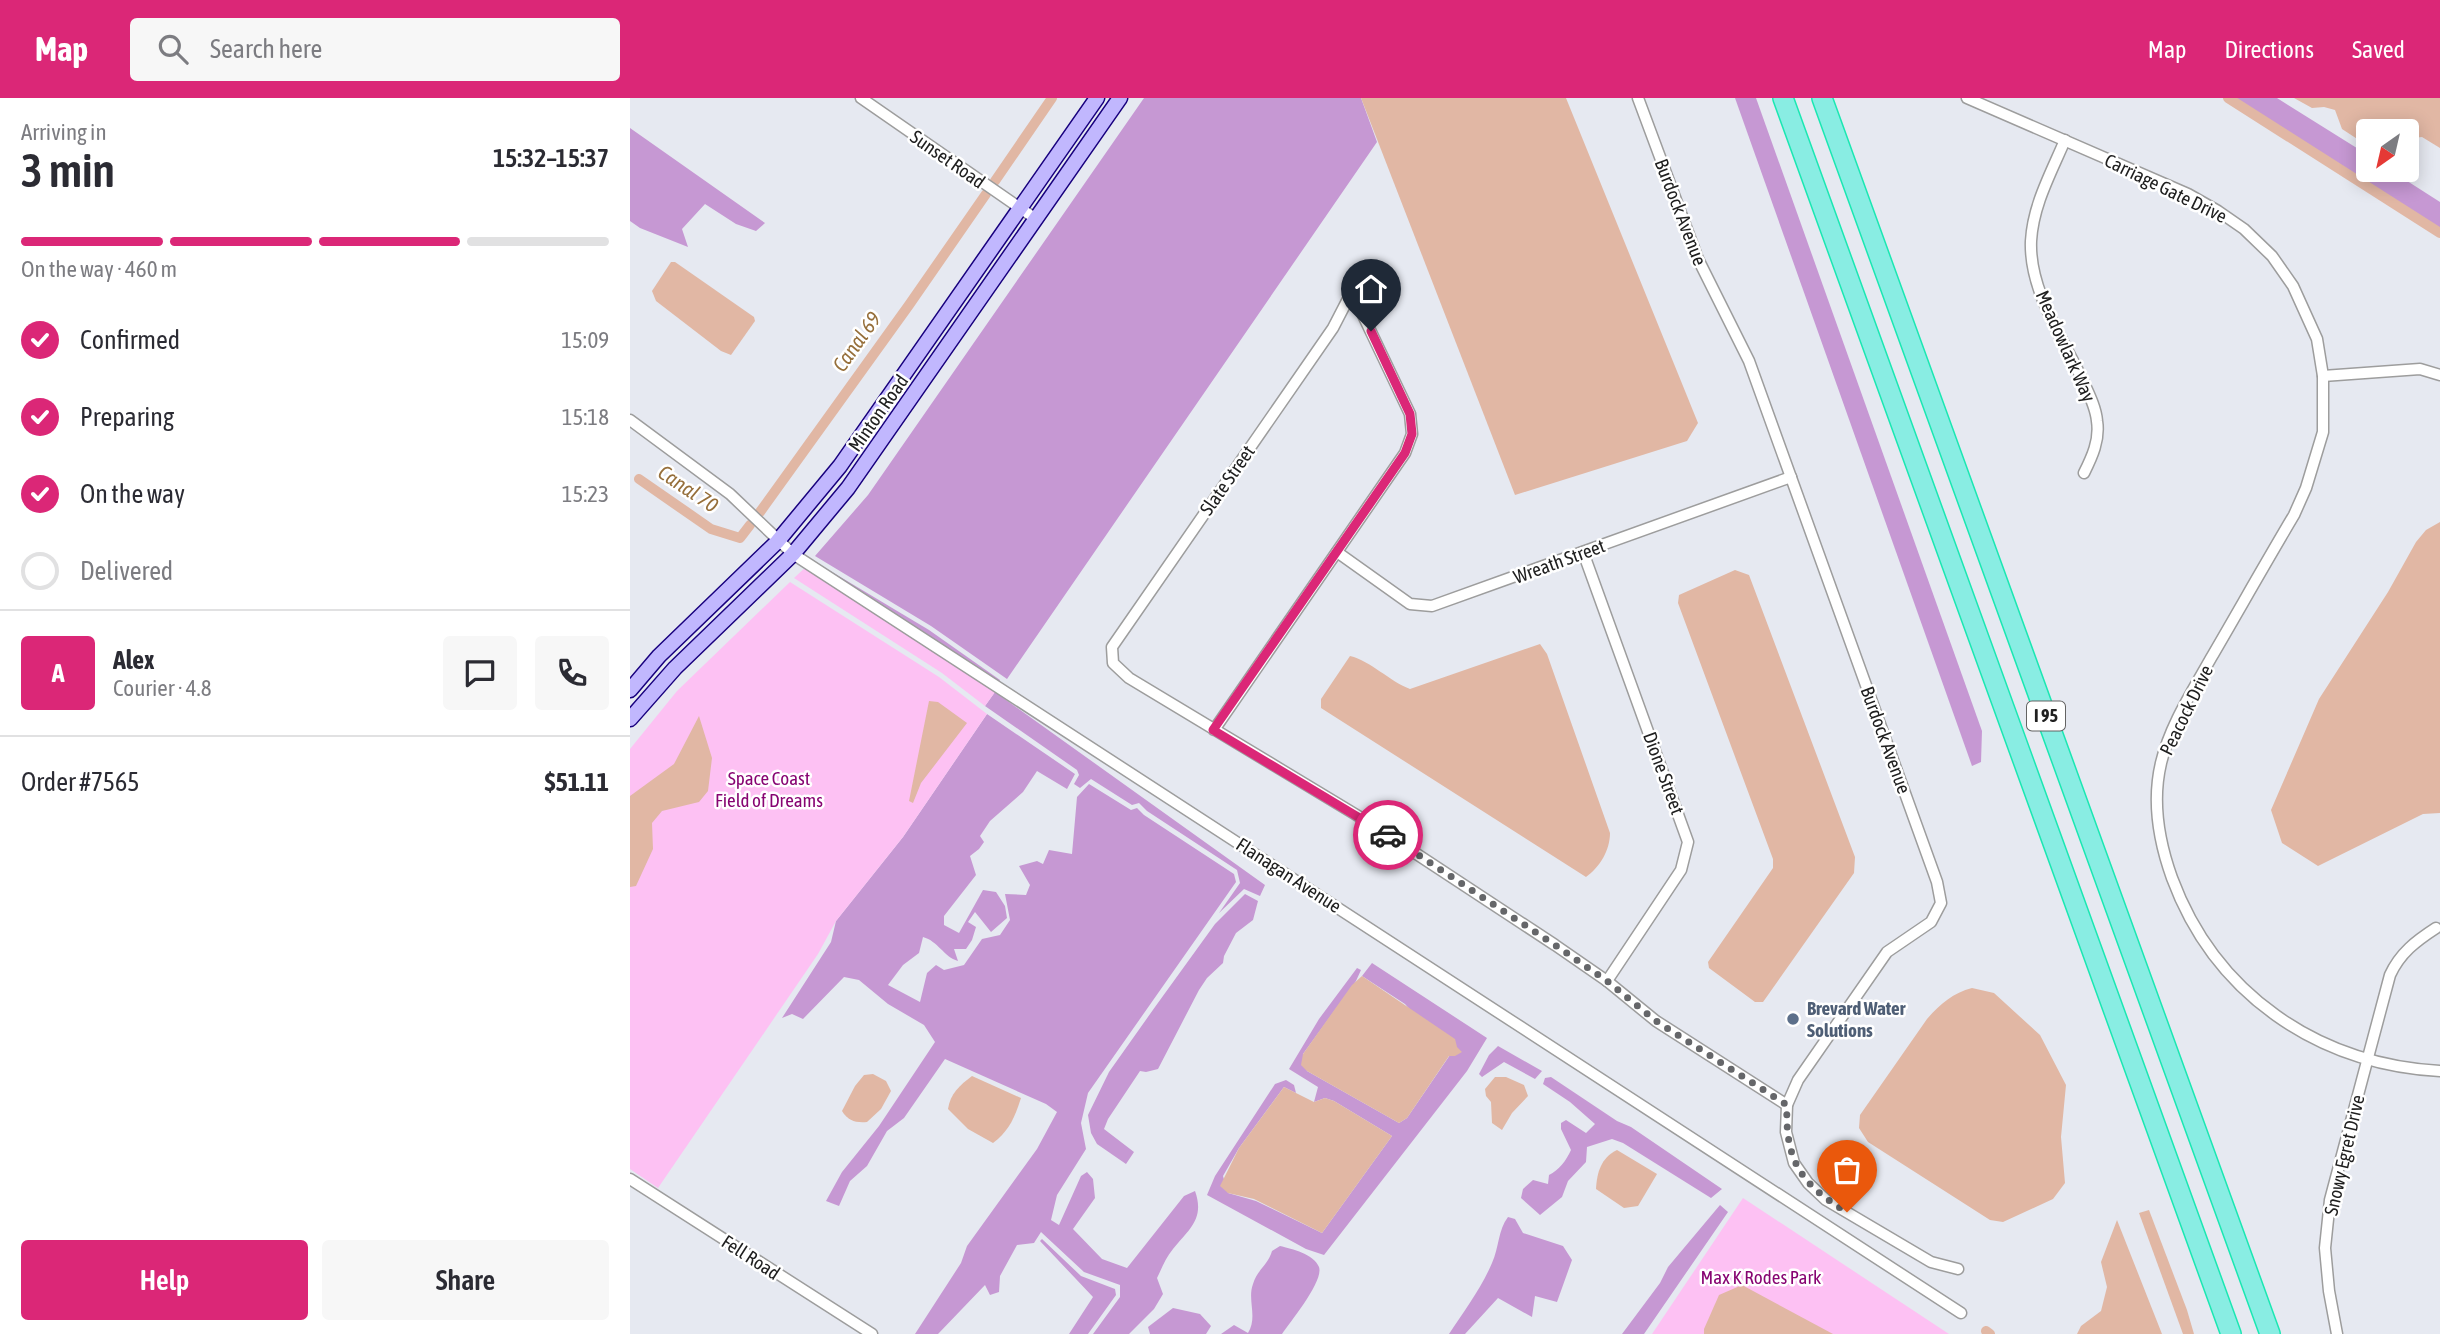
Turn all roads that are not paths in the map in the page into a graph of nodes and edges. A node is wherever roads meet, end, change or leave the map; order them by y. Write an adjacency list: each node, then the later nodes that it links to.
1 (861, 98): 9 (street, Sunset Road)
2 (1097, 98): 9 (main road, Minton Road)
3 (1120, 98): 10 (main road, Minton Road)
4 (1638, 98): 15 (street, Burdock Avenue)
5 (1783, 98): 32 (highway, I 95)
6 (1822, 98): 33 (highway, I 95)
7 (1967, 98): 8 (street, Carriage Gate Drive)
8 (2065, 140): 12 (street, Carriage Gate Drive); 14 (street, Meadowlark Way)
9 (1021, 209): 10 (street, Sunset Road); 16 (main road, Minton Road)
10 (1036, 219): 19 (main road, Minton Road)
11 (2440, 375): 12 (street)
12 (2323, 376): 25 (street, Peacock Drive)
13 (630, 420): 16 (street, Flanagan Avenue)
14 (2084, 473)
15 (1791, 477): 18 (street, Wreath Street); 27 (street, Burdock Avenue)
16 (778, 542): 19 (street, Flanagan Avenue); 20 (main road, Minton Road)
17 (1337, 552): 18 (street, Wreath Street); 22 (street); 22 (street, Slate Street)
18 (1583, 552): 24 (street, Dione Street)
19 (793, 554): 21 (main road, Minton Road); 30 (street, Flanagan Avenue)
20 (630, 690)
21 (630, 719)
22 (1213, 730): 24 (street)
23 (2435, 928): 25 (street, Snowy Egret Drive)
24 (1607, 981): 27 (street)
25 (2366, 1059): 26 (street, Peacock Drive); 34 (street, Snowy Egret Drive)
26 (2440, 1071)
27 (1787, 1105): 29 (street, Burdock Avenue)
28 (630, 1179): 31 (street, Fell Road)
29 (1958, 1269)
30 (1961, 1313)
31 (872, 1334)
32 (2231, 1334)
33 (2270, 1334)
34 (2337, 1334)

